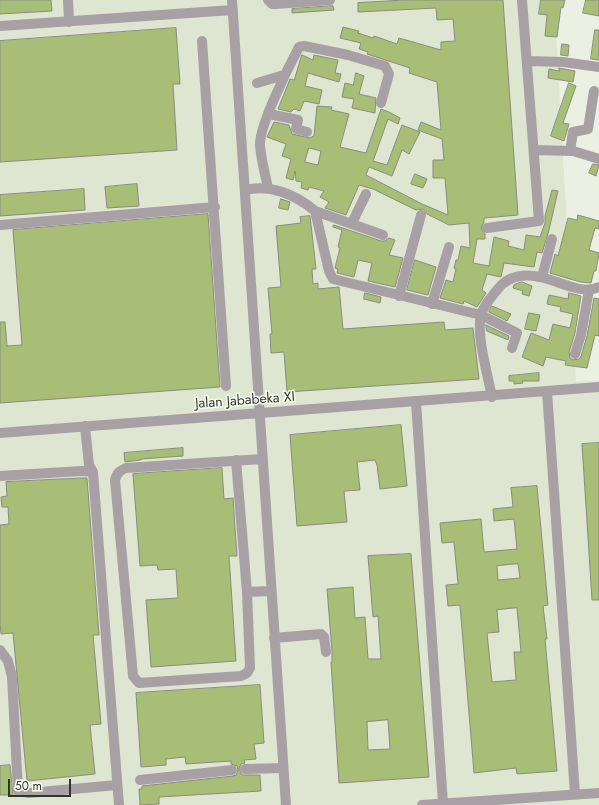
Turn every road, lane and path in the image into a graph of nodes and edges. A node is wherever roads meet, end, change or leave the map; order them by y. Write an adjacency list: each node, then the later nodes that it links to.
1 (68, 0): 6 (street)
2 (268, 0): 3 (street)
3 (330, 0)
4 (522, 0): 9 (street)
5 (232, 5): 6 (street); 21 (street)
6 (69, 22): 7 (street)
7 (0, 26)
8 (202, 41): 23 (street)
9 (527, 60): 10 (street); 17 (street)
10 (599, 67)
11 (284, 75): 12 (street); 14 (street); 15 (street)
12 (257, 82)
13 (594, 91): 18 (street)
14 (381, 103)
15 (269, 114): 16 (street); 20 (street)
16 (307, 132)
17 (534, 150): 18 (street); 28 (street)
18 (570, 151): 19 (street)
19 (599, 159)
20 (268, 188): 21 (street); 24 (street)
21 (245, 190): 44 (street)
22 (366, 194): 26 (street)
23 (214, 207): 27 (street); 39 (street)
24 (315, 211): 26 (street); 34 (street)
25 (421, 215): 34 (street)
26 (352, 223): 29 (street)
27 (0, 225)
28 (486, 228)
29 (383, 235)
30 (552, 239): 32 (street)
31 (449, 247): 35 (street)
32 (542, 278): 33 (street); 36 (street)
33 (594, 289): 38 (street)
34 (399, 296): 35 (street)
35 (432, 304): 36 (street)
36 (481, 315): 37 (street); 42 (street)
37 (512, 348)
38 (576, 354)
39 (226, 386)
40 (599, 387): 41 (street, Jalan Jababeka XI)
41 (547, 392): 42 (street, Jalan Jababeka XI); 62 (street)
42 (492, 397): 43 (street, Jalan Jababeka XI)
43 (416, 402): 44 (street, Jalan Jababeka XI); 63 (street)
44 (260, 414): 45 (street, Jalan Jababeka XI); 47 (street)
45 (85, 426): 46 (street, Jalan Jababeka XI); 49 (street)
46 (0, 433)
47 (262, 459): 48 (street); 51 (street)
48 (236, 460): 52 (street); 52 (street)
49 (93, 472): 50 (street); 60 (street)
50 (0, 476)
51 (271, 591): 52 (street); 53 (street)
52 (247, 592)
53 (274, 638): 55 (street); 56 (street)
54 (0, 650): 60 (street)
55 (326, 652)
56 (283, 768): 57 (street); 66 (street)
57 (245, 769)
58 (232, 770): 59 (street)
59 (140, 780)
60 (117, 785): 65 (street)
61 (599, 793): 62 (street)
62 (575, 794): 64 (street)
63 (443, 804): 64 (street); 67 (street)
64 (454, 804)
65 (119, 805)
66 (286, 805)
67 (422, 805)

